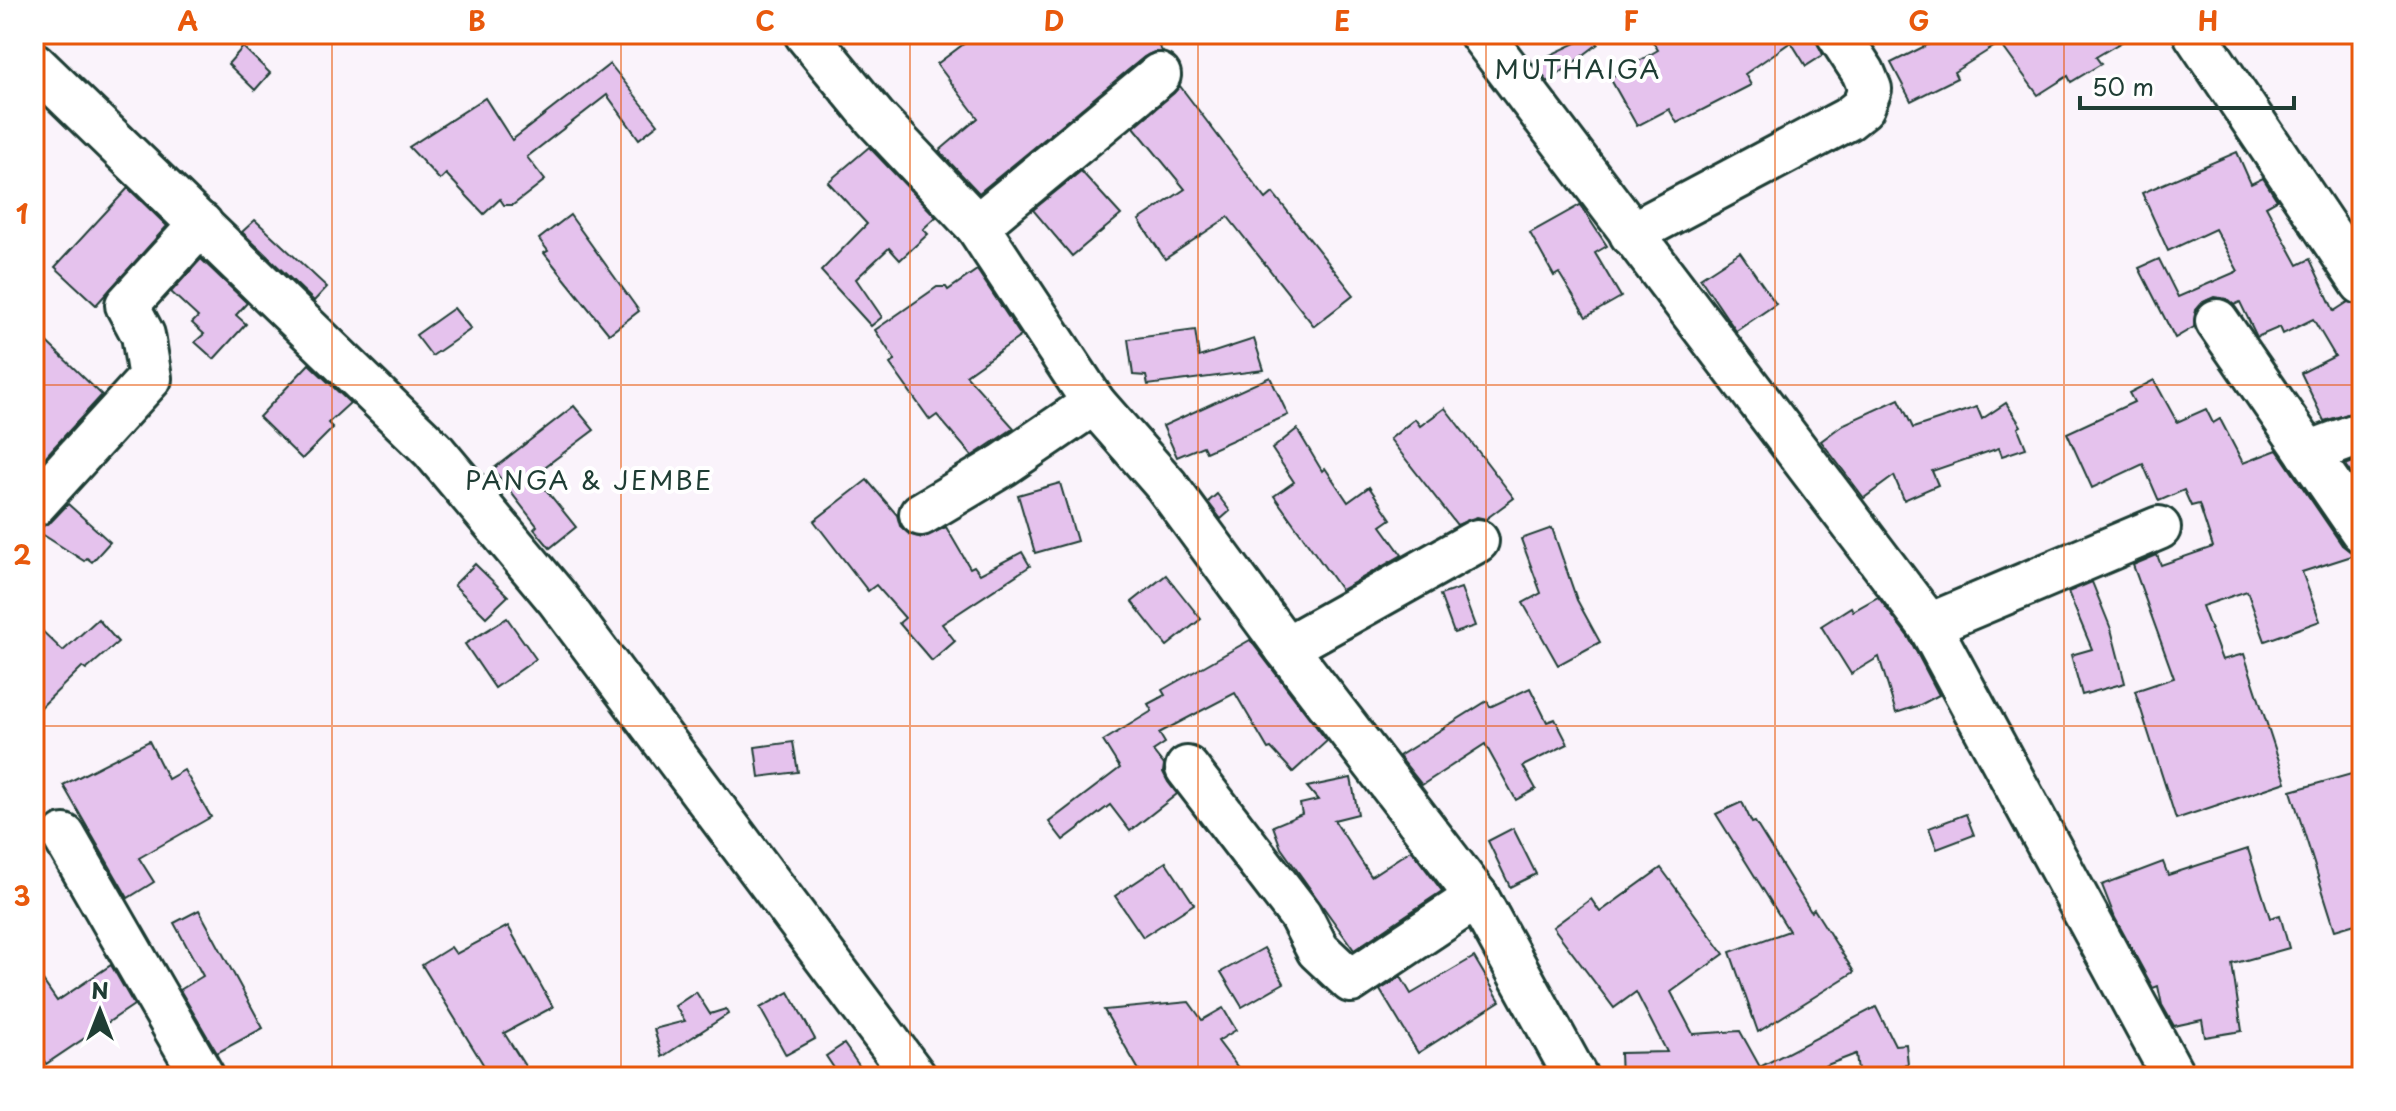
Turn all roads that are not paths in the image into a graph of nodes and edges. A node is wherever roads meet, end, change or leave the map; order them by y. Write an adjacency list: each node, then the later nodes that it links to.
1 (806, 34): 8 (street)
2 (1481, 34): 9 (street)
3 (1838, 34): 9 (street)
4 (2195, 34): 10 (street)
5 (34, 64): 7 (street)
6 (1159, 75): 8 (street)
7 (201, 224): 15 (street); 26 (street)
8 (977, 226): 12 (street)
9 (1631, 234): 20 (street)
10 (2362, 283)
11 (2217, 321): 14 (street)
12 (1094, 403): 16 (street); 21 (street)
13 (2362, 433): 14 (street)
14 (2308, 453): 18 (street)
15 (34, 505)
16 (921, 514)
17 (2159, 528): 20 (street)
18 (2362, 531)
19 (1477, 541): 21 (street)
20 (1929, 625): 28 (street)
21 (1286, 648): 24 (street)
22 (1187, 768): 24 (street)
23 (64, 836): 25 (street)
24 (1477, 897): 27 (street)
25 (203, 1077)
26 (915, 1077)
27 (1576, 1077)
28 (2174, 1077)

